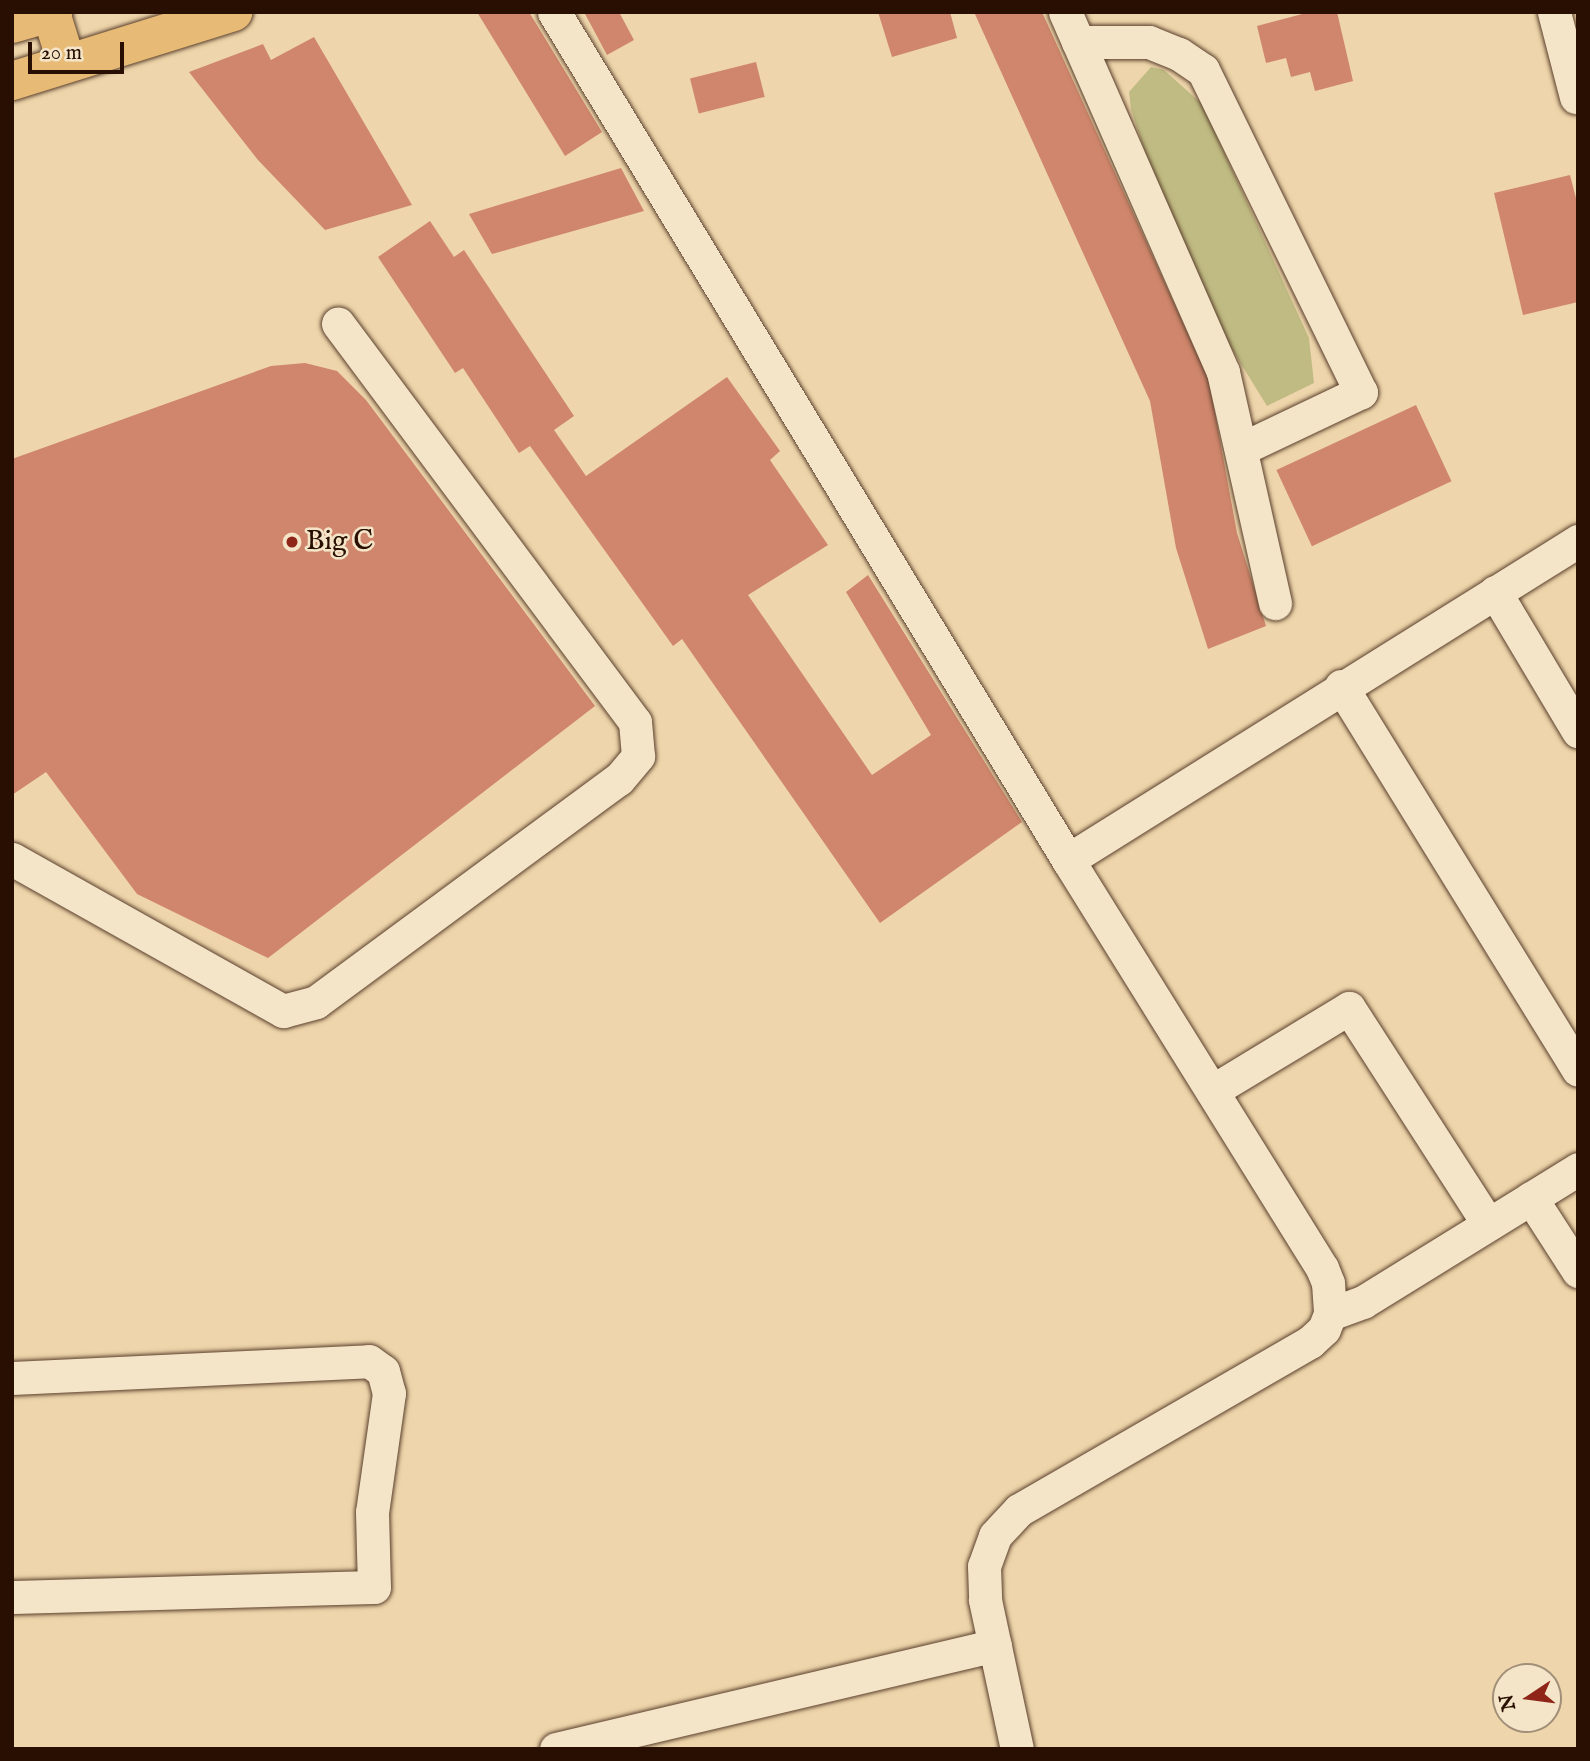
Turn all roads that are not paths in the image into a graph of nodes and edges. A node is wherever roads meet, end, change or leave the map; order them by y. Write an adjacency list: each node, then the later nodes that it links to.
1 (52, 12): 6 (main road); 8 (main road)
2 (234, 12): 8 (main road)
3 (554, 12): 19 (street)
4 (1065, 12): 7 (street)
5 (1554, 12): 10 (street)
6 (12, 24)
7 (1078, 42): 12 (street); 12 (street)
8 (67, 64): 9 (main road)
9 (12, 81)
10 (1576, 96)
11 (338, 324): 18 (street)
12 (1241, 449): 15 (street)
13 (1578, 541): 14 (street)
14 (1495, 592): 16 (street); 17 (street)
15 (1275, 603)
16 (1342, 687): 19 (street); 20 (street)
17 (1578, 731)
18 (12, 859)
19 (1068, 860): 21 (street)
20 (1578, 1070)
21 (1212, 1091): 24 (street); 26 (street)
22 (1578, 1169): 23 (street)
23 (1531, 1198): 24 (street); 25 (street)
24 (1488, 1224): 26 (street)
25 (1578, 1271)
26 (1329, 1314): 29 (street)
27 (12, 1377): 28 (street)
28 (12, 1597)
29 (995, 1645): 30 (street); 31 (street)
30 (556, 1749)
31 (1017, 1749)

